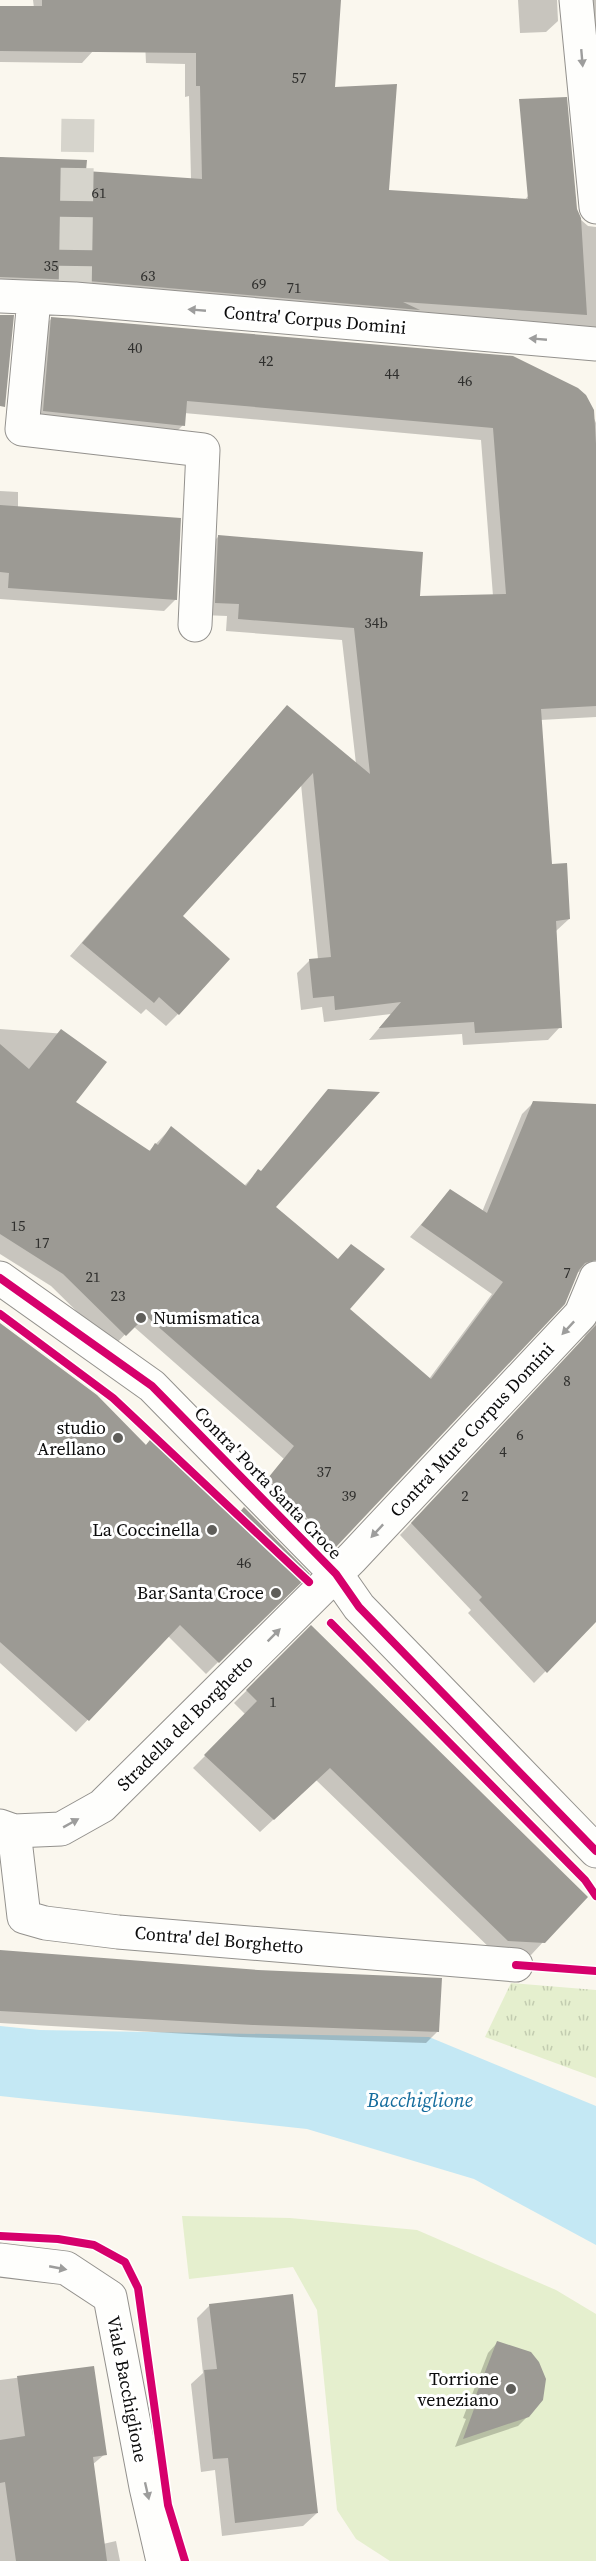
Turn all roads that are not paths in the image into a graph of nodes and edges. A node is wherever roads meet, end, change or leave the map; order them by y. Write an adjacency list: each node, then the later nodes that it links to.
1 (576, 0): 2 (street, one-way to 2)
2 (596, 207)
3 (0, 296): 4 (street, Contra' Corpus Domini)
4 (34, 299): 5 (street, Contra' Corpus Domini, one-way to 4); 6 (street)
5 (596, 344)
6 (195, 625)
7 (0, 1278): 9 (street, Contra' Porta Santa Croce)
8 (596, 1278): 9 (street, Contra' Mure Corpus Domini, one-way to 9)
9 (336, 1574): 10 (street, Stradella del Borghetto, one-way to 9); 11 (street, Contra' Porta Santa Croce)
10 (7, 1829): 12 (street, Contra' del Borghetto)
11 (593, 1850)
12 (516, 1965)
13 (0, 2260): 14 (street, Viale Bacchiglione, one-way to 14)
14 (163, 2561)

